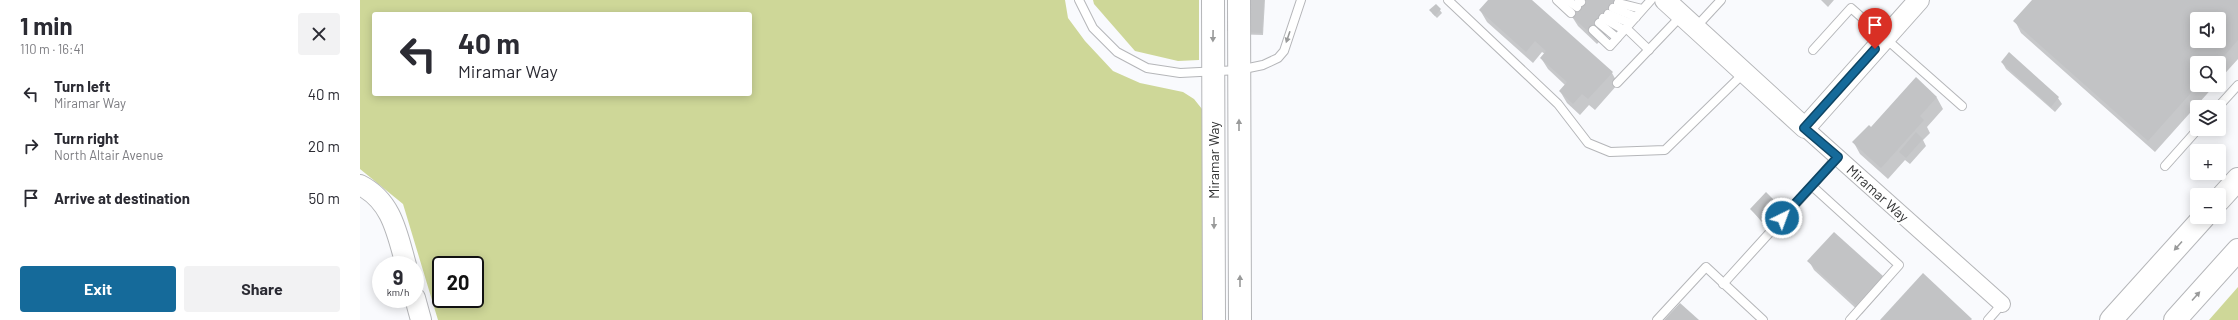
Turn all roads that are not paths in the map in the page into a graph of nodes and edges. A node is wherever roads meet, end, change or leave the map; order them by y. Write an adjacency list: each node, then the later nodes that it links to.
1 (1079, 0): 23 (lane)
2 (1213, 0): 23 (main road, Miramar Way, one-way to 23)
3 (1239, 0): 22 (main road, Miramar Way)
4 (1301, 0): 22 (lane, one-way to 22)
5 (1448, 0): 24 (lane)
6 (1557, 0): 12 (lane)
7 (1567, 0): 12 (lane)
8 (1651, 0): 13 (lane)
9 (1665, 0): 15 (street, Miramar Way)
10 (1720, 0): 15 (lane)
11 (1919, 0): 19 (street)
12 (1577, 6)
13 (1642, 9): 14 (lane); 16 (lane)
14 (1608, 13): 16 (lane); 16 (lane); 18 (lane)
15 (1689, 21): 20 (lane); 24 (street, Miramar Way)
16 (1629, 24): 18 (lane); 20 (lane)
17 (1593, 30): 18 (lane)
18 (1617, 38)
19 (1885, 38): 21 (lane); 28 (lane); 29 (street)
20 (1649, 50): 25 (lane)
21 (1814, 50)
22 (1239, 70): 23 (lane); 45 (main road, Miramar Way, one-way to 22)
23 (1213, 72): 44 (main road, Miramar Way, one-way to 44)
24 (1745, 73): 29 (street, Miramar Way)
25 (1617, 83)
26 (2238, 85): 27 (lane)
27 (2224, 100)
28 (1962, 106)
29 (1804, 128): 31 (street, Miramar Way)
30 (2192, 136): 32 (lane)
31 (1838, 157): 35 (lane); 41 (street, Miramar Way)
32 (2165, 166)
33 (2238, 179): 36 (main road)
34 (360, 185): 39 (street)
35 (1812, 186): 40 (lane); 48 (lane)
36 (2226, 192)
37 (2198, 224): 50 (main road, one-way to 50)
38 (2238, 250): 51 (main road, one-way to 38)
39 (403, 256)
40 (1723, 284): 46 (lane); 47 (lane)
41 (2002, 304): 49 (lane)
42 (418, 308): 43 (street)
43 (421, 320)
44 (1214, 320)
45 (1240, 320)
46 (1657, 320)
47 (1763, 320)
48 (1850, 320)
49 (1988, 320)
50 (2111, 320)
51 (2175, 320)

